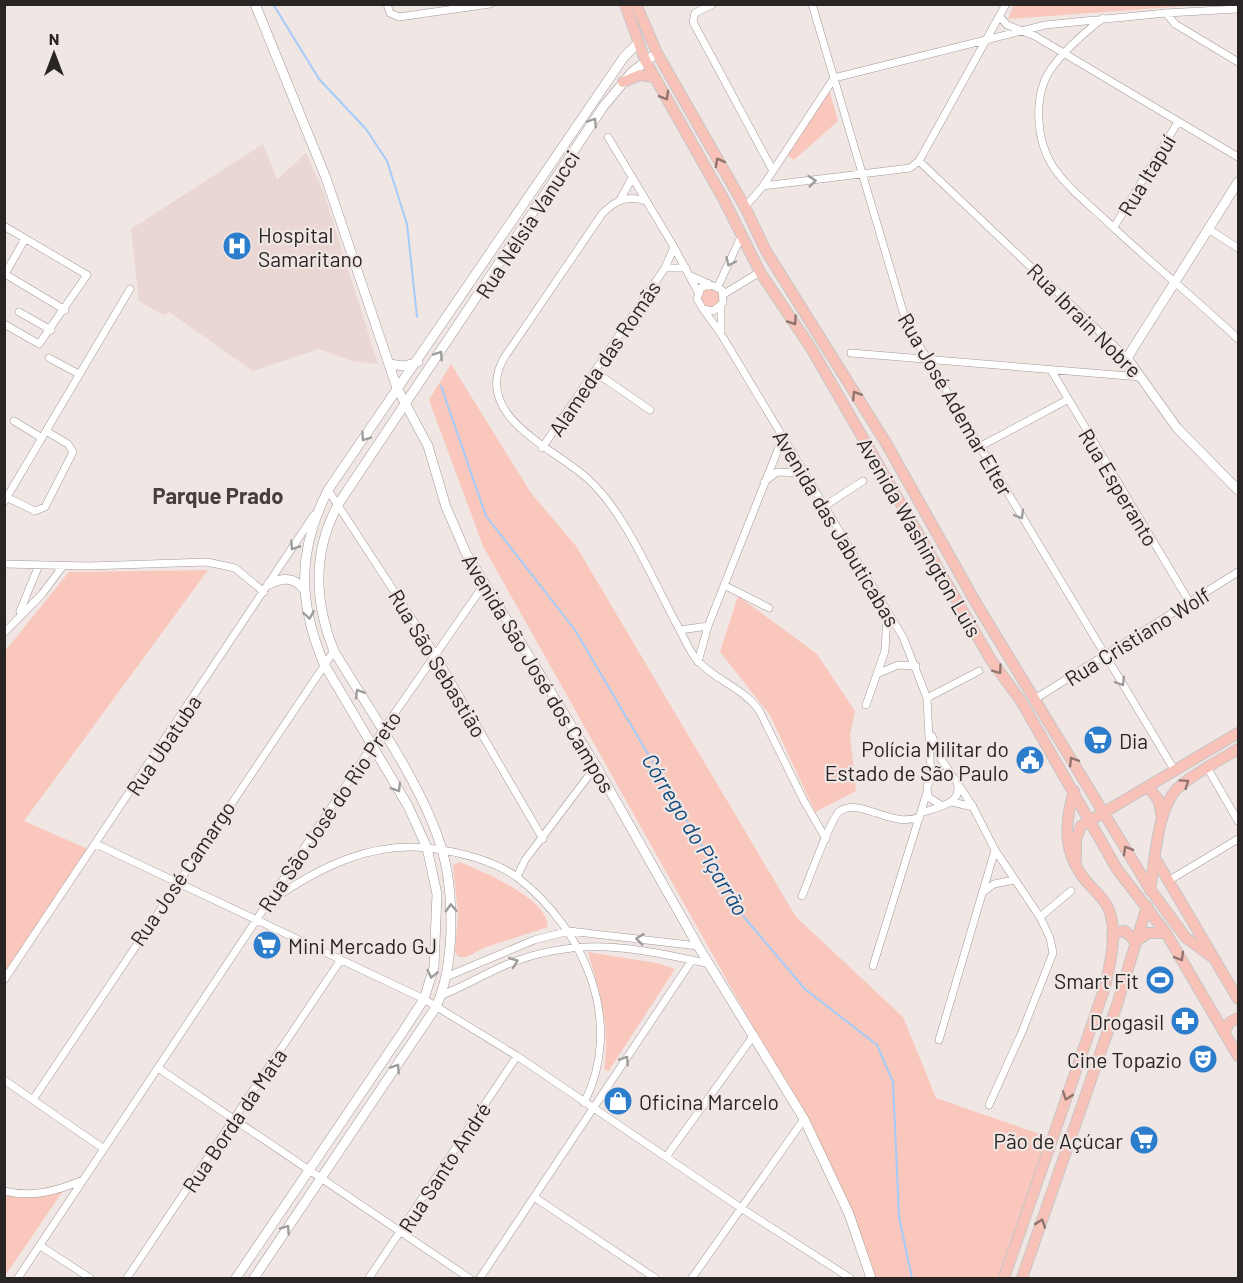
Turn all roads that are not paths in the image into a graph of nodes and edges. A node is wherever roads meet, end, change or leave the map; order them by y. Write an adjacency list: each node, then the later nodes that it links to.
1 (255, 4): 71 (main road, Avenida São José dos Campos)
2 (387, 4): 3 (street)
3 (490, 4)
4 (625, 4): 17 (main road, Avenida Washington Luis)
5 (636, 4): 18 (main road, Avenida Washington Luis)
6 (812, 4): 23 (street, Rua José Ademar Elter)
7 (1006, 4): 13 (street)
8 (1227, 4): 11 (street)
9 (710, 6): 29 (street)
10 (1239, 9): 11 (street)
11 (1184, 11): 12 (street)
12 (1166, 13): 14 (street); 21 (street)
13 (1000, 16): 15 (street); 16 (street)
14 (1103, 18): 15 (street); 19 (street)
15 (1023, 30): 16 (street); 19 (street)
16 (987, 40): 23 (street); 28 (street)
17 (637, 44): 20 (main road, Avenida Washington Luis); 70 (main road, Rua Nélsia Vanucci)
18 (657, 53): 20 (main road, Rua Nélsia Vanucci); 34 (main road, Avenida Washington Luis, one-way to 18)
19 (1065, 53): 25 (street); 39 (street)
20 (645, 60): 22 (main road, Avenida Washington Luis); 24 (main road, Rua Nélsia Vanucci)
21 (1239, 62)
22 (654, 77): 24 (main road); 36 (main road, Avenida Washington Luis, one-way to 36)
23 (834, 78): 29 (street); 30 (street, Rua José Ademar Elter)
24 (623, 82): 78 (main road, Rua Nélsia Vanucci, one-way to 24)
25 (1179, 122): 27 (street); 39 (street, Rua Itapuí)
26 (608, 137): 31 (street)
27 (1239, 157)
28 (919, 161): 30 (street); 69 (street, Rua Ibrain Nobre)
29 (772, 169): 33 (street)
30 (862, 176): 33 (street, one-way to 30); 68 (street, Rua José Ademar Elter)
31 (632, 178): 35 (street); 37 (street)
32 (1239, 182): 41 (main road)
33 (763, 186): 38 (street)
34 (737, 195): 36 (main road); 38 (main road, Avenida Washington Luis)
35 (620, 200): 37 (street); 85 (street)
36 (724, 200): 42 (main road, Avenida Washington Luis)
37 (646, 201): 44 (street)
38 (745, 207): 46 (main road, Avenida Washington Luis)
39 (1114, 227): 52 (street)
40 (6, 230): 43 (street)
41 (1210, 230): 45 (street); 52 (main road)
42 (741, 237): 49 (main road, Avenida Washington Luis); 54 (street, one-way to 54)
43 (24, 239): 50 (street); 60 (street)
44 (674, 247): 47 (street, Alameda das Romãs); 48 (street)
45 (1239, 248)
46 (766, 251): 49 (main road); 119 (main road, Avenida Washington Luis, one-way to 46)
47 (665, 268): 48 (street, Alameda das Romãs); 73 (street, Alameda das Romãs)
48 (686, 268): 51 (street)
49 (760, 272): 57 (street); 132 (main road, Avenida Washington Luis, one-way to 132)
50 (5, 274): 60 (street)
51 (691, 276): 53 (street); 56 (street)
52 (1176, 282): 65 (street); 69 (main road)
53 (709, 284): 54 (street); 56 (street)
54 (718, 286): 57 (street)
55 (130, 289): 74 (street)
56 (698, 292): 59 (street)
57 (724, 294): 58 (street)
58 (722, 307): 59 (street); 64 (street)
59 (703, 309): 64 (street, Avenida das Jabuticabas)
60 (65, 310): 63 (street)
61 (19, 312): 63 (street)
62 (4, 324): 63 (street)
63 (51, 330)
64 (721, 334): 82 (street, Avenida das Jabuticabas)
65 (1239, 339)
66 (851, 353): 68 (street)
67 (49, 358): 74 (street)
68 (926, 358): 72 (street); 84 (street, Rua José Ademar Elter)
69 (1127, 358): 75 (main road, Rua Ibrain Nobre)
70 (418, 362): 71 (main road); 76 (main road, Rua Nélsia Vanucci)
71 (390, 364): 76 (main road, Avenida São José dos Campos)
72 (1051, 370): 75 (street); 77 (street, Rua Esperanto)
73 (595, 372): 79 (street); 85 (street, Alameda das Romãs)
74 (79, 374): 81 (street)
75 (1143, 377): 90 (main road, Rua Ibrain Nobre)
76 (398, 388): 78 (main road, Avenida São José dos Campos); 89 (main road, Rua Nélsia Vanucci, one-way to 89)
77 (1066, 400): 84 (street); 103 (street, Rua Esperanto)
78 (407, 404): 92 (main road, Rua Nélsia Vanucci); 100 (main road, Avenida São José dos Campos)
79 (650, 410)
80 (14, 421): 83 (street)
81 (46, 431): 83 (street); 91 (street)
82 (783, 437): 86 (street, Avenida das Jabuticabas); 88 (street)
83 (42, 438): 91 (street)
84 (979, 447): 112 (street, Rua José Ademar Elter, one-way to 112)
85 (542, 448): 108 (street)
86 (803, 473): 88 (street); 93 (street, Avenida das Jabuticabas)
87 (863, 481): 93 (street)
88 (764, 482): 99 (street)
89 (328, 490): 92 (street, Rua São Sebastião); 94 (main road, Rua Nélsia Vanucci)
90 (1239, 490)
91 (5, 498)
92 (339, 503): 110 (main road, Rua Nélsia Vanucci); 111 (street, Rua São Sebastião)
93 (823, 507): 105 (street, Avenida das Jabuticabas)
94 (319, 509): 101 (street, Rua Ubatuba, one-way to 101); 102 (main road, Rua Nélsia Vanucci)
95 (4, 564): 96 (street)
96 (39, 565): 97 (street); 106 (street)
97 (63, 566): 101 (street); 106 (street)
98 (1239, 572): 103 (street, Rua Cristiano Wolf)
99 (724, 585): 104 (street); 107 (street)
100 (483, 586): 111 (street, Rua São José do Rio Preto); 126 (main road, Avenida São José dos Campos)
101 (266, 588): 102 (main road); 148 (street, Rua Ubatuba)
102 (304, 589): 114 (main road, Rua Nélsia Vanucci, one-way to 114)
103 (1190, 603): 112 (street, Rua Cristiano Wolf)
104 (769, 608)
105 (887, 612): 115 (street, Avenida das Jabuticabas); 117 (street)
106 (16, 619): 109 (street)
107 (708, 626): 108 (street); 113 (street)
108 (680, 630): 113 (street)
109 (4, 633)
110 (334, 651): 114 (street, Rua José Camargo); 122 (main road, Rua Nélsia Vanucci, one-way to 110)
111 (435, 654): 122 (street, Rua São José do Rio Preto); 145 (street, Rua São Sebastião)
112 (1104, 655): 119 (street, Rua Cristiano Wolf); 128 (street, Rua José Ademar Elter, one-way to 128)
113 (698, 662): 147 (street)
114 (324, 664): 124 (main road, Rua Nélsia Vanucci); 157 (street, Rua José Camargo)
115 (916, 666): 117 (street); 118 (street, Avenida das Jabuticabas)
116 (979, 670): 118 (street)
117 (879, 673): 120 (street)
118 (927, 698): 121 (street, Avenida das Jabuticabas)
119 (1035, 699): 137 (main road, Avenida Washington Luis, one-way to 119)
120 (866, 705)
121 (930, 731): 129 (street); 130 (street)
122 (382, 733): 124 (street, Rua São José do Rio Preto); 151 (main road, Rua Nélsia Vanucci)
123 (1239, 733): 128 (main road)
124 (372, 746): 149 (main road, Rua Nélsia Vanucci, one-way to 149); 163 (street, Rua São José do Rio Preto)
125 (1239, 749): 127 (main road)
126 (596, 766): 145 (street); 172 (main road, Avenida São José dos Campos)
127 (1208, 768): 139 (main road, one-way to 127); 141 (street)
128 (1175, 771): 131 (main road)
129 (931, 778): 130 (street); 133 (street)
130 (956, 781): 134 (street); 136 (street)
131 (1149, 788): 137 (main road); 139 (main road)
132 (1074, 791): 140 (main road, Avenida Washington Luis); 153 (main road)
133 (927, 792): 135 (street); 138 (street)
134 (952, 802): 135 (street); 136 (street)
135 (941, 805): 138 (street)
136 (973, 807): 150 (street)
137 (1104, 811): 140 (main road); 154 (main road, Avenida Washington Luis, one-way to 137)
138 (921, 815): 142 (street); 144 (street)
139 (1162, 819): 152 (main road)
140 (1088, 820): 143 (main road, Avenida Washington Luis); 153 (main road)
141 (1239, 821)
142 (905, 822): 144 (street); 147 (street)
143 (1098, 836): 154 (main road); 164 (main road, Avenida Washington Luis)
144 (915, 837): 177 (street)
145 (543, 839): 155 (street)
146 (1239, 839): 158 (street)
147 (826, 840): 162 (street)
148 (96, 844): 157 (street); 179 (street, Rua Ubatuba)
149 (427, 848): 151 (street); 163 (street); 181 (main road, Rua Nélsia Vanucci, one-way to 181)
150 (995, 850): 156 (street); 161 (street)
151 (442, 851): 155 (street); 178 (main road, Rua Nélsia Vanucci, one-way to 151)
152 (1155, 858): 158 (main road); 159 (main road)
153 (1077, 866): 169 (main road)
154 (1142, 874): 159 (main road, Avenida Washington Luis)
155 (517, 877): 167 (street)
156 (1014, 880): 161 (street); 165 (street)
157 (177, 881): 166 (street); 192 (street, Rua José Camargo)
158 (1168, 881): 173 (main road)
159 (1150, 889): 164 (main road); 173 (main road, Avenida Washington Luis)
160 (1071, 891): 165 (street)
161 (982, 893): 187 (street)
162 (802, 897)
163 (271, 902): 166 (street, Rua São José do Rio Preto)
164 (1146, 909): 168 (main road, Avenida Washington Luis); 170 (main road)
165 (1040, 917): 194 (street)
166 (256, 920): 175 (street); 190 (street, Rua São José do Rio Preto)
167 (569, 931): 171 (street); 172 (street, one-way to 167); 178 (street)
168 (1166, 933): 170 (main road); 185 (main road, Avenida Washington Luis, one-way to 185)
169 (1112, 936): 170 (main road); 220 (main road, one-way to 220)
170 (1137, 941): 221 (main road, one-way to 170)
171 (578, 945): 174 (street); 180 (street, one-way to 171); 193 (street)
172 (698, 946): 176 (main road, Avenida São José dos Campos)
173 (1215, 959): 182 (main road, Avenida Washington Luis)
174 (692, 960): 176 (street); 195 (street, one-way to 174)
175 (340, 961): 181 (street); 197 (street, Rua Borda da Mata)
176 (710, 964): 186 (main road, Avenida São José dos Campos)
177 (873, 966)
178 (446, 977): 180 (main road, Rua Nélsia Vanucci)
179 (4, 980)
180 (442, 995): 183 (main road, Rua Nélsia Vanucci)
181 (423, 999): 183 (street); 200 (main road, Rua Nélsia Vanucci)
182 (1239, 999)
183 (436, 1007): 188 (street); 202 (main road, Rua Nélsia Vanucci, one-way to 183)
184 (1239, 1018): 185 (main road)
185 (1224, 1032): 189 (main road, Avenida Washington Luis)
186 (754, 1035): 196 (main road, Avenida São José dos Campos); 199 (street)
187 (939, 1040)
188 (517, 1056): 193 (street); 206 (street, Rua Santo André)
189 (1239, 1056)
190 (158, 1068): 197 (street); 198 (street, Rua São José do Rio Preto)
191 (4, 1080): 192 (street)
192 (33, 1098): 198 (street)
193 (584, 1103): 195 (street)
194 (989, 1105)
195 (593, 1109): 199 (street); 204 (street)
196 (804, 1119): 205 (street); 219 (main road, Avenida São José dos Campos)
197 (234, 1120): 200 (street); 210 (street, Rua Borda da Mata)
198 (104, 1149): 201 (street, Rua São José do Rio Preto)
199 (666, 1157): 205 (street)
200 (309, 1171): 202 (street); 211 (main road, Rua Nélsia Vanucci)
201 (84, 1180): 203 (street); 207 (street, Rua São José do Rio Preto)
202 (321, 1180): 206 (street); 212 (main road, Rua Nélsia Vanucci, one-way to 202)
203 (4, 1191)
204 (534, 1197): 215 (street); 216 (street)
205 (741, 1208): 217 (street); 218 (street)
206 (400, 1234): 213 (street, Rua Santo André); 214 (street)
207 (42, 1247): 208 (street, Rua São José do Rio Preto); 209 (street)
208 (18, 1278)
209 (90, 1278)
210 (127, 1278)
211 (236, 1278)
212 (254, 1278)
213 (369, 1278)
214 (469, 1278)
215 (480, 1278)
216 (655, 1278)
217 (692, 1278)
218 (850, 1278)
219 (871, 1278)
220 (1004, 1278)
221 (1022, 1278)

